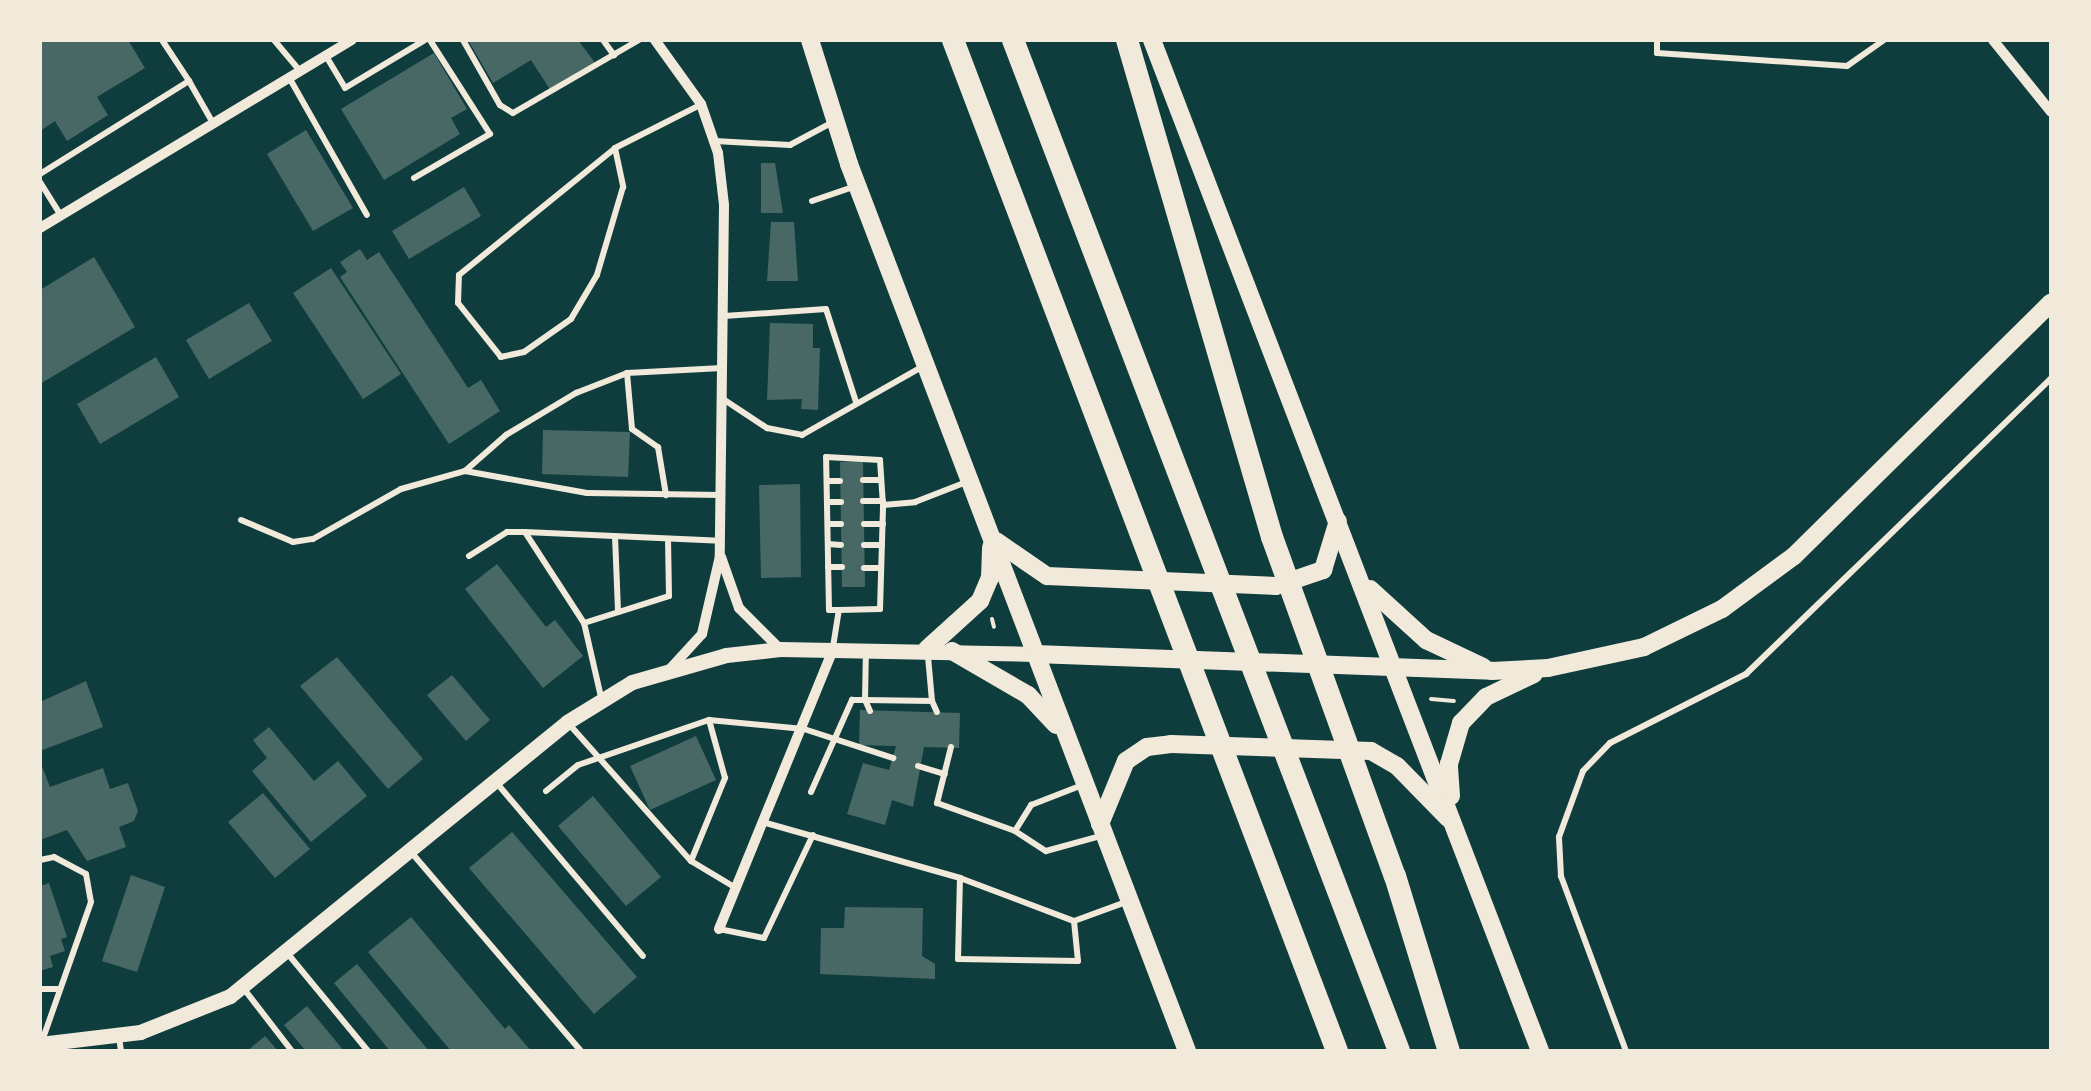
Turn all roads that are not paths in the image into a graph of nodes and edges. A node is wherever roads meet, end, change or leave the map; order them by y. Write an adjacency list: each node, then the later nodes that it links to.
1 (162, 40): 20 (lane)
2 (274, 40): 19 (lane)
3 (352, 40): 17 (street)
4 (428, 40): 17 (lane); 28 (lane)
5 (463, 40): 18 (lane)
6 (603, 40): 18 (lane)
7 (639, 40): 18 (lane)
8 (656, 40): 21 (street)
9 (810, 40): 23 (main road)
10 (953, 40): 132 (highway)
11 (1014, 40): 133 (highway)
12 (1127, 40): 134 (highway)
13 (1152, 40): 55 (main road)
14 (1657, 40): 15 (lane)
15 (1884, 40)
16 (1994, 40): 22 (street)
17 (326, 56): 19 (street)
18 (614, 56)
19 (295, 74): 24 (street); 32 (lane)
20 (189, 82): 24 (lane); 27 (lane)
21 (701, 104): 25 (street); 26 (lane)
22 (2051, 112)
23 (834, 122): 25 (lane); 29 (main road)
24 (214, 123): 31 (street)
25 (715, 141): 35 (street)
26 (616, 148): 26 (lane)
27 (40, 178): 31 (lane)
28 (414, 178)
29 (857, 185): 30 (lane); 36 (main road)
30 (812, 201)
31 (61, 215): 33 (street)
32 (367, 215)
33 (40, 228)
34 (2051, 304): 86 (main road)
35 (724, 316): 37 (street); 41 (lane)
36 (926, 365): 41 (lane); 47 (main road)
37 (723, 368): 38 (lane); 40 (street)
38 (627, 373): 42 (lane); 49 (lane)
39 (2051, 378): 136 (lane)
40 (723, 399): 41 (lane); 48 (street)
41 (856, 402)
42 (465, 471): 49 (lane); 54 (lane)
43 (863, 480): 44 (lane)
44 (881, 480): 45 (lane); 53 (lane)
45 (827, 481): 46 (lane); 50 (lane)
46 (840, 481)
47 (970, 481): 53 (lane); 62 (main road)
48 (722, 494): 49 (lane); 64 (street)
49 (666, 495)
50 (827, 502): 51 (lane); 56 (lane)
51 (840, 502)
52 (864, 502): 53 (lane)
53 (883, 503): 59 (lane)
54 (241, 520)
55 (1338, 520): 62 (main road); 75 (main road)
56 (828, 524): 57 (lane); 65 (lane)
57 (841, 524)
58 (864, 524): 59 (lane)
59 (882, 524): 68 (lane)
60 (525, 532): 61 (lane); 69 (lane); 78 (lane)
61 (615, 536): 63 (lane); 77 (lane)
62 (991, 536): 82 (main road); 84 (main road)
63 (668, 539): 64 (lane); 77 (lane)
64 (720, 541): 70 (street)
65 (828, 544): 66 (lane); 71 (lane)
66 (841, 545)
67 (864, 545): 68 (lane)
68 (882, 545): 74 (lane)
69 (469, 556)
70 (720, 556): 80 (street); 85 (street)
71 (828, 566): 72 (lane); 76 (lane)
72 (842, 567)
73 (864, 568): 74 (lane)
74 (881, 568): 76 (lane)
75 (1359, 576): 87 (main road); 88 (main road)
76 (839, 610): 81 (lane)
77 (618, 612): 78 (lane)
78 (584, 623): 89 (lane)
79 (866, 648): 81 (street); 82 (street); 90 (lane)
80 (780, 649): 81 (street); 85 (street)
81 (833, 649): 96 (street)
82 (927, 649): 83 (street); 91 (lane)
83 (952, 650): 84 (street); 99 (main road)
84 (1035, 654): 87 (main road); 99 (main road)
85 (670, 668): 89 (street)
86 (1548, 668): 88 (main road); 109 (main road)
87 (1397, 670): 88 (main road); 109 (main road)
88 (1492, 672)
89 (602, 698): 95 (street)
90 (865, 700): 91 (lane); 92 (lane); 97 (lane)
91 (932, 702): 93 (lane)
92 (870, 710)
93 (937, 712)
94 (710, 720): 96 (lane); 101 (lane); 115 (lane)
95 (567, 722): 101 (lane); 104 (street)
96 (804, 729): 97 (lane); 108 (street)
97 (834, 740): 98 (lane); 107 (lane)
98 (886, 746)
99 (1071, 746): 105 (main road)
100 (951, 748): 103 (lane)
101 (600, 763): 106 (lane); 115 (lane)
102 (918, 766): 103 (lane)
103 (945, 774): 111 (lane)
104 (495, 780): 113 (street); 122 (lane)
105 (1086, 784): 110 (main road); 111 (lane)
106 (546, 791)
107 (811, 792)
108 (766, 823): 112 (lane); 117 (street)
109 (1455, 826): 110 (main road); 135 (main road)
110 (1103, 829): 111 (lane); 118 (main road)
111 (1015, 831)
112 (813, 835): 116 (lane); 120 (lane)
113 (410, 851): 121 (street); 130 (lane)
114 (40, 860): 125 (lane)
115 (691, 861): 117 (lane)
116 (960, 878): 119 (lane); 119 (lane)
117 (738, 889): 120 (street)
118 (1130, 900): 119 (lane); 131 (main road)
119 (1074, 922)
120 (720, 928)
121 (288, 954): 124 (street); 129 (lane)
122 (642, 956)
123 (40, 988): 125 (lane)
124 (243, 988): 126 (street); 128 (lane)
125 (60, 989): 127 (lane)
126 (120, 1043): 127 (street)
127 (41, 1044)
128 (292, 1051)
129 (368, 1051)
130 (581, 1051)
131 (1187, 1051)
132 (1338, 1051)
133 (1399, 1051)
134 (1449, 1051)
135 (1540, 1051)
136 (1626, 1051)

